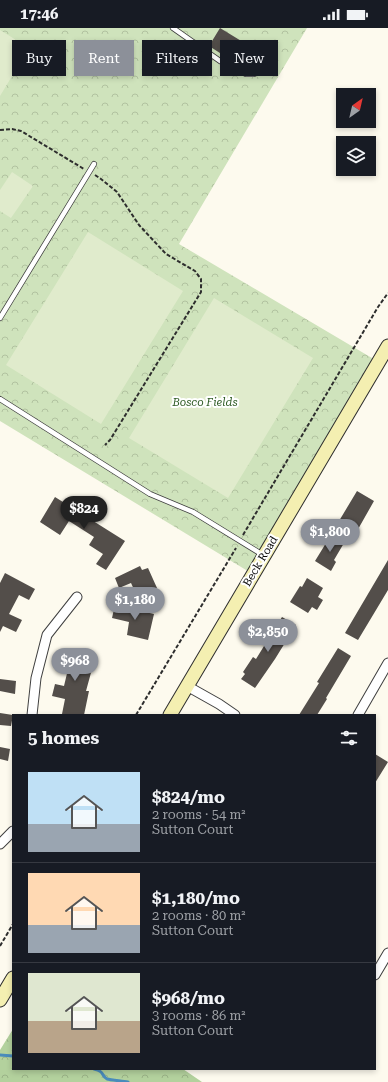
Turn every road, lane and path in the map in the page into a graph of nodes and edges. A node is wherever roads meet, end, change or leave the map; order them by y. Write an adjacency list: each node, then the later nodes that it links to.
1 (173, 28): 2 (lane)
2 (220, 61)
3 (0, 130): 5 (path)
4 (94, 164): 5 (lane)
5 (89, 172): 7 (lane); 10 (path)
6 (388, 293): 11 (path)
7 (0, 318)
8 (388, 346): 12 (main road, Beck Road)
9 (0, 399): 11 (lane)
10 (105, 445)
11 (240, 541): 12 (lane); 17 (path)
12 (264, 555): 15 (main road, Beck Road)
13 (77, 597): 16 (street)
14 (388, 663): 20 (street)
15 (187, 686): 18 (main road, Beck Road); 19 (street)
16 (32, 714)
17 (137, 714)
18 (171, 714)
19 (234, 714)
20 (359, 714)
21 (12, 832): 22 (street)
22 (0, 844)
23 (12, 926): 24 (path)
24 (0, 946)
25 (388, 953): 26 (street)
26 (376, 973)
27 (12, 980): 28 (main road)
28 (0, 1000)

